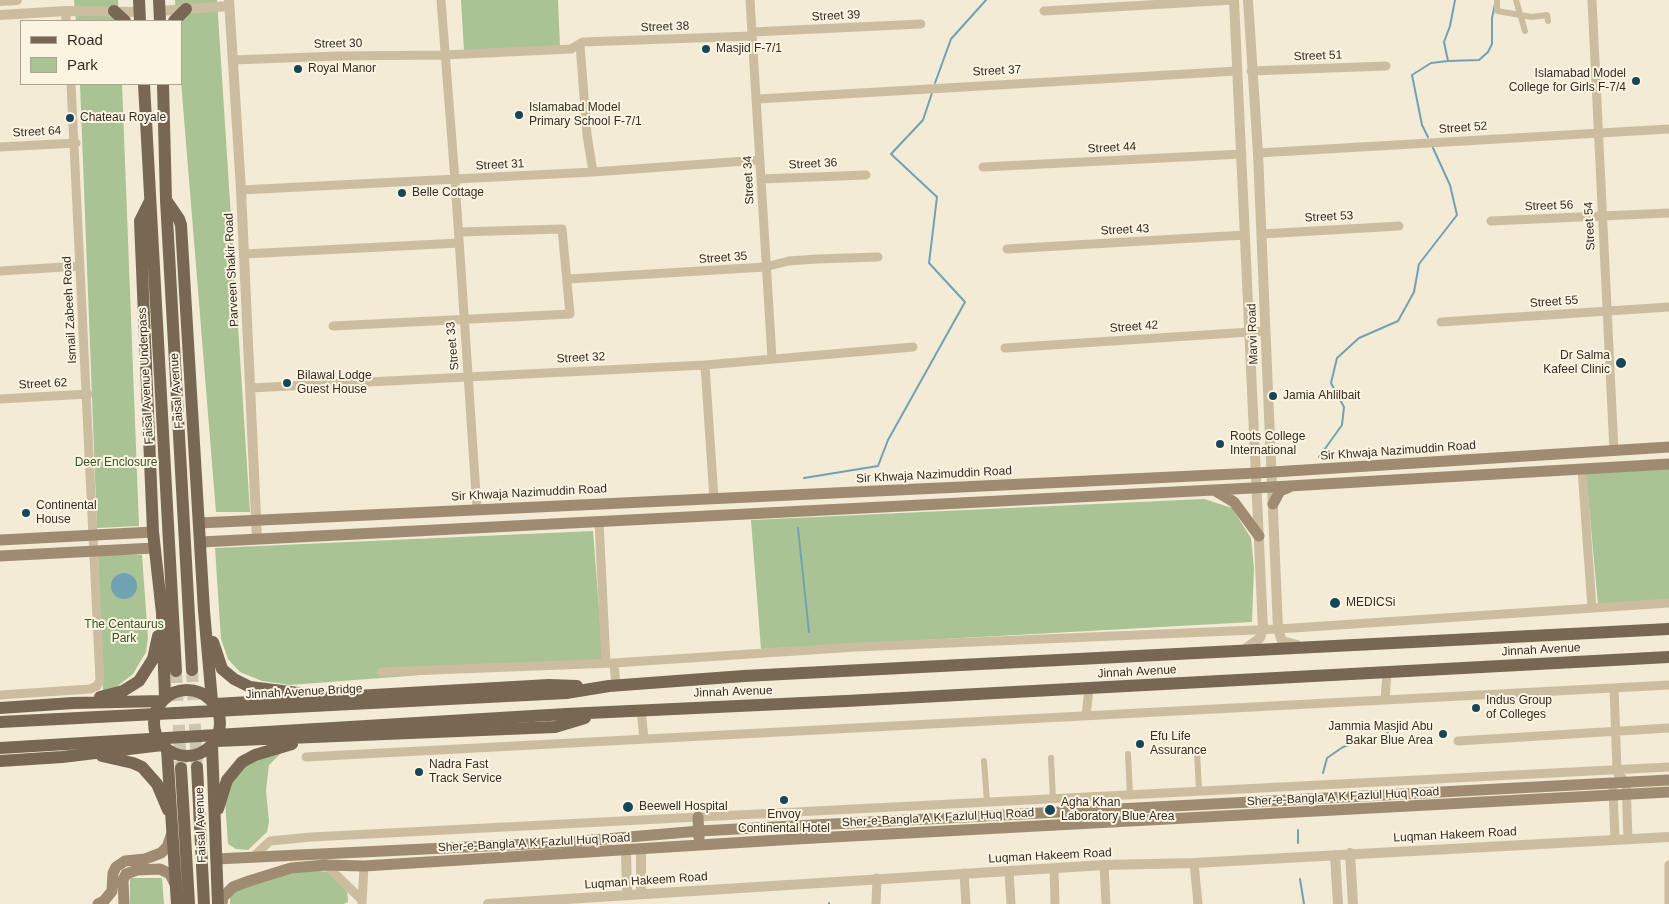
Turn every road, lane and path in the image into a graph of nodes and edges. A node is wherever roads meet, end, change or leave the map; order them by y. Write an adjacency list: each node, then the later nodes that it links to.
1 (17, 0): 8 (street)
2 (441, 0): 26 (street, Street 33)
3 (750, 0): 24 (street, Street 34)
4 (1234, 0): 15 (street); 29 (street, Marvi Road)
5 (1248, 0): 30 (street, Marvi Road)
6 (1516, 0): 16 (street)
7 (1592, 0): 38 (street, Street 54)
8 (0, 1)
9 (1497, 2): 16 (street)
10 (229, 3): 11 (street); 27 (street, Parveen Shakir Road)
11 (186, 9): 14 (street); 20 (main road)
12 (114, 11): 13 (street); 18 (street); 19 (main road)
13 (140, 11)
14 (160, 11)
15 (1044, 11)
16 (1520, 13): 21 (street); 23 (street)
17 (0, 15): 18 (street)
18 (66, 16)
19 (123, 20)
20 (175, 20)
21 (1548, 21)
22 (921, 24): 24 (street, Street 39)
23 (1525, 31)
24 (752, 34): 25 (street, Street 38); 34 (street, Street 34)
25 (580, 45): 26 (street, Street 38); 45 (street)
26 (444, 55): 27 (street, Street 30); 48 (street, Street 33)
27 (233, 60): 49 (street, Parveen Shakir Road)
28 (1386, 66): 30 (street, Street 51)
29 (1237, 71): 30 (street); 34 (street, Street 37); 42 (street, Marvi Road)
30 (1251, 71): 41 (street, Marvi Road)
31 (71, 85): 39 (street, Ismail Zabeeh Road)
32 (144, 85): 36 (main road)
33 (163, 85): 35 (main road)
34 (758, 99): 43 (street, Street 34)
35 (164, 127): 36 (main road); 51 (main road)
36 (148, 128): 50 (main road)
37 (1669, 129): 38 (street, Street 52)
38 (1598, 132): 41 (street, Street 52); 53 (street, Street 54)
39 (76, 143): 40 (street, Street 64); 63 (street, Ismail Zabeeh Road)
40 (0, 146)
41 (1258, 153): 42 (street); 57 (street, Marvi Road)
42 (1242, 154): 44 (street, Street 44); 58 (street, Marvi Road)
43 (760, 160): 45 (street, Street 31); 47 (street, Street 34)
44 (983, 167)
45 (593, 172): 48 (street, Street 31)
46 (866, 175): 47 (street, Street 36)
47 (762, 179): 64 (street, Street 34)
48 (455, 180): 49 (street, Street 31); 56 (street, Street 33)
49 (241, 190): 61 (street, Parveen Shakir Road)
50 (150, 200): 100 (main road); 123 (main road, Faisal Avenue Underpass)
51 (166, 200): 98 (main road, Faisal Avenue); 122 (main road)
52 (1669, 213): 53 (street, Street 56)
53 (1602, 216): 54 (street, Street 56); 68 (street, Street 54)
54 (1491, 221)
55 (1399, 226): 57 (street, Street 53)
56 (459, 232): 59 (street, Street 33); 66 (street)
57 (1262, 234): 58 (street); 72 (street, Marvi Road)
58 (1245, 235): 60 (street, Street 43); 73 (street, Marvi Road)
59 (460, 243): 61 (street); 69 (street, Street 33)
60 (1007, 249)
61 (244, 254): 79 (street, Parveen Shakir Road)
62 (878, 257): 64 (street, Street 35)
63 (80, 266): 65 (street); 80 (street, Ismail Zabeeh Road)
64 (766, 267): 66 (street, Street 35); 76 (street, Street 34)
65 (0, 271)
66 (568, 279): 69 (street)
67 (1669, 307): 68 (street, Street 55)
68 (1607, 311): 70 (street, Street 55); 83 (street, Street 54)
69 (464, 319): 71 (street); 78 (street, Street 33)
70 (1441, 322)
71 (333, 326)
72 (1266, 331): 73 (street, Street 42); 86 (street, Marvi Road)
73 (1250, 332): 75 (street, Street 42); 87 (street, Marvi Road)
74 (913, 347): 76 (street, Street 32)
75 (1005, 348)
76 (772, 358): 77 (street, Street 32)
77 (705, 365): 78 (street, Street 32); 92 (street)
78 (469, 377): 79 (street, Street 32); 95 (street, Street 33)
79 (250, 388): 96 (street, Parveen Shakir Road)
80 (88, 394): 81 (street, Street 62); 101 (street, Ismail Zabeeh Road)
81 (0, 399)
82 (1669, 448): 83 (main road, Sir Khwaja Nazimuddin Road)
83 (1614, 451): 86 (main road, Sir Khwaja Nazimuddin Road)
84 (1669, 464): 85 (main road)
85 (1582, 469): 88 (main road); 112 (street)
86 (1271, 472): 87 (main road, Sir Khwaja Nazimuddin Road); 90 (street, Marvi Road)
87 (1257, 473): 89 (street, Marvi Road); 92 (main road, Sir Khwaja Nazimuddin Road)
88 (1296, 485): 90 (main road); 93 (main road)
89 (1257, 487): 90 (main road); 91 (main road); 103 (street, Marvi Road)
90 (1272, 487): 93 (street, Marvi Road)
91 (1214, 490): 97 (main road); 103 (main road)
92 (714, 499): 94 (main road, Sir Khwaja Nazimuddin Road)
93 (1273, 504): 116 (street, Marvi Road)
94 (530, 506): 95 (main road, Sir Khwaja Nazimuddin Road); 99 (main road)
95 (477, 509): 96 (main road, Sir Khwaja Nazimuddin Road)
96 (257, 521): 98 (main road, Sir Khwaja Nazimuddin Road); 104 (street, Parveen Shakir Road)
97 (599, 522): 99 (main road); 121 (street)
98 (199, 523): 106 (main road, Faisal Avenue)
99 (533, 525): 104 (main road)
100 (153, 532): 101 (main road); 107 (main road)
101 (92, 535): 102 (main road); 108 (street, Ismail Zabeeh Road)
102 (71, 536): 105 (main road); 109 (main road)
103 (1259, 536): 115 (street, Marvi Road)
104 (258, 539): 106 (main road)
105 (0, 540)
106 (201, 542): 113 (main road, Faisal Avenue)
107 (154, 548): 108 (main road); 114 (main road)
108 (94, 551): 109 (main road); 131 (street, Ismail Zabeeh Road)
109 (74, 553): 110 (main road)
110 (0, 556)
111 (1669, 603): 112 (street)
112 (1592, 608): 116 (street)
113 (204, 611): 126 (main road); 132 (main road); 135 (main road, Faisal Avenue)
114 (162, 613): 126 (main road); 136 (main road)
115 (1263, 629): 116 (street); 119 (street); 121 (street)
116 (1278, 629): 118 (street)
117 (1669, 629): 118 (main road, Jinnah Avenue)
118 (1306, 647): 119 (main road, Jinnah Avenue)
119 (1245, 649): 128 (main road, Jinnah Avenue)
120 (1669, 657): 125 (main road, Jinnah Avenue)
121 (610, 663): 124 (street); 128 (street)
122 (192, 670)
123 (176, 671)
124 (381, 672)
125 (1387, 673): 129 (main road, Jinnah Avenue); 134 (street)
126 (165, 678): 133 (main road)
127 (1669, 685): 130 (street)
128 (612, 686): 132 (main road); 141 (main road, Jinnah Avenue Bridge, bridge)
129 (1088, 688): 138 (main road, Jinnah Avenue); 140 (street)
130 (1614, 688): 134 (street); 143 (street)
131 (0, 695)
132 (322, 697): 135 (main road)
133 (164, 699): 135 (main road); 136 (main road); 148 (main road)
134 (1385, 700): 140 (street)
135 (214, 702): 147 (main road)
136 (73, 703): 137 (main road)
137 (0, 708)
138 (642, 710): 139 (main road, Jinnah Avenue); 145 (street)
139 (606, 711): 144 (main road); 149 (main road, bridge)
140 (1086, 716): 145 (street)
141 (0, 722)
142 (1669, 728): 143 (street)
143 (1616, 732): 146 (street); 160 (street)
144 (321, 738): 147 (main road); 174 (main road)
145 (644, 739): 153 (street)
146 (1458, 741)
147 (214, 743): 148 (main road); 174 (main road, Faisal Avenue)
148 (165, 747): 152 (main road); 171 (main road)
149 (0, 748)
150 (1197, 751): 162 (street)
151 (1128, 754): 165 (street)
152 (62, 757): 155 (main road); 177 (main road)
153 (306, 757)
154 (1051, 758): 169 (street)
155 (0, 761)
156 (984, 761): 170 (street)
157 (197, 767): 209 (main road)
158 (1669, 767): 160 (street)
159 (181, 768): 208 (main road)
160 (1618, 777): 161 (main road, Sher-e-Bangla A K Fazlul Huq Road); 162 (street); 164 (street); 166 (main road, Sher-e-Bangla A K Fazlul Huq Road); 167 (street)
161 (1669, 780)
162 (1199, 791): 165 (street)
163 (1669, 792): 164 (main road, Sher-e-Bangla A K Fazlul Huq Road)
164 (1627, 794): 167 (main road, Sher-e-Bangla A K Fazlul Huq Road); 180 (street)
165 (1130, 795): 168 (street)
166 (1376, 796): 172 (main road); 173 (main road, Sher-e-Bangla A K Fazlul Huq Road)
167 (1613, 796): 172 (main road, Sher-e-Bangla A K Fazlul Huq Road); 181 (street)
168 (1078, 798): 169 (street); 173 (street)
169 (1053, 799): 170 (street)
170 (987, 802): 175 (street)
171 (171, 804): 174 (main road); 177 (main road)
172 (1378, 809): 176 (main road, Sher-e-Bangla A K Fazlul Huq Road)
173 (1078, 811): 176 (main road); 178 (main road, Sher-e-Bangla A K Fazlul Huq Road)
174 (214, 817): 189 (main road, Faisal Avenue)
175 (698, 817): 178 (main road); 188 (street)
176 (1077, 824): 182 (main road, Sher-e-Bangla A K Fazlul Huq Road)
177 (172, 826): 192 (main road); 200 (main road)
178 (699, 831): 182 (main road); 186 (main road, Sher-e-Bangla A K Fazlul Huq Road)
179 (1669, 837): 180 (street, Luqman Hakeem Road)
180 (1628, 839): 181 (street, Luqman Hakeem Road)
181 (1614, 840): 185 (street, Luqman Hakeem Road)
182 (700, 845): 183 (main road, Sher-e-Bangla A K Fazlul Huq Road)
183 (642, 850): 184 (main road, Sher-e-Bangla A K Fazlul Huq Road); 201 (street)
184 (626, 851): 195 (main road, Sher-e-Bangla A K Fazlul Huq Road); 202 (street)
185 (1350, 853): 187 (street, Luqman Hakeem Road); 221 (street)
186 (316, 854): 188 (main road, Sher-e-Bangla A K Fazlul Huq Road); 191 (street)
187 (1335, 855): 190 (street, Luqman Hakeem Road); 220 (street)
188 (252, 858): 189 (main road, Sher-e-Bangla A K Fazlul Huq Road)
189 (216, 859): 210 (main road, Faisal Avenue)
190 (1194, 862): 193 (street, Luqman Hakeem Road); 219 (street)
191 (326, 864): 195 (main road, Sher-e-Bangla A K Fazlul Huq Road); 203 (street); 211 (main road, Sher-e-Bangla A K Fazlul Huq Road)
192 (146, 865): 200 (main road); 205 (main road); 206 (main road)
193 (1104, 865): 196 (street, Luqman Hakeem Road); 218 (street)
194 (1669, 865): 222 (street)
195 (364, 866): 203 (street)
196 (1054, 868): 197 (street, Luqman Hakeem Road); 217 (street)
197 (1009, 871): 198 (street, Luqman Hakeem Road); 216 (street)
198 (964, 873): 199 (street, Luqman Hakeem Road); 215 (street)
199 (876, 878): 201 (street, Luqman Hakeem Road); 214 (street)
200 (176, 887): 207 (main road)
201 (641, 893): 202 (street, Luqman Hakeem Road)
202 (627, 894): 204 (street, Luqman Hakeem Road)
203 (362, 902)
204 (538, 902): 213 (street, Luqman Hakeem Road)
205 (104, 903)
206 (124, 904)
207 (177, 904)
208 (188, 904)
209 (204, 904)
210 (218, 904)
211 (222, 904)
212 (488, 904): 213 (street, Luqman Hakeem Road)
213 (497, 904)
214 (876, 904)
215 (966, 904)
216 (1012, 904)
217 (1056, 904)
218 (1106, 904)
219 (1198, 904)
220 (1338, 904)
221 (1353, 904)
222 (1669, 904)

